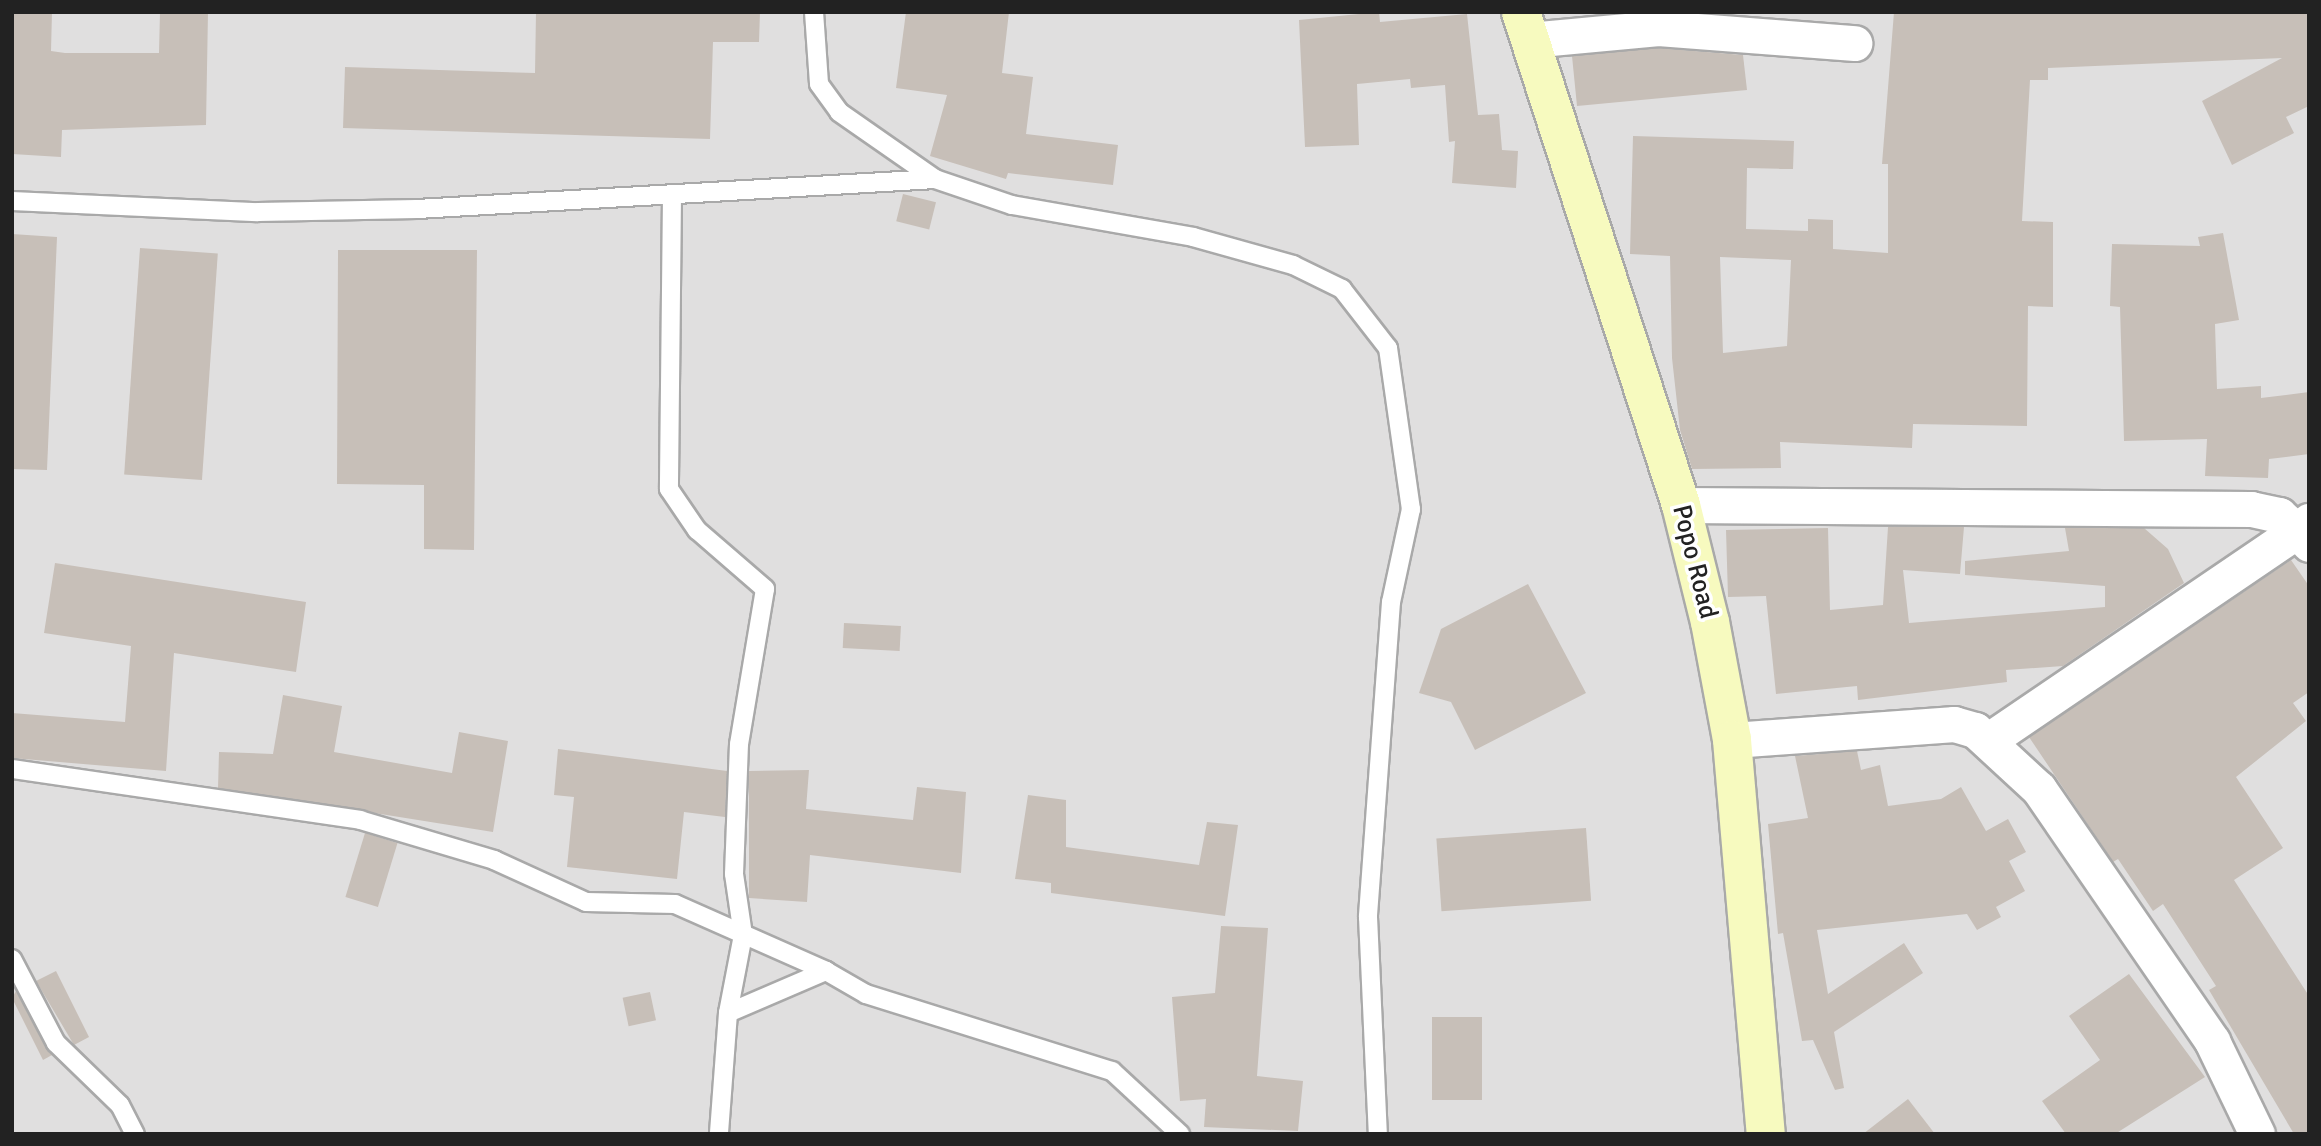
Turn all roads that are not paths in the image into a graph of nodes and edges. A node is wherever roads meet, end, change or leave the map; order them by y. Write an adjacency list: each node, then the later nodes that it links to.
1 (814, 12): 4 (lane)
2 (1525, 26): 3 (street); 7 (main road, Popo Road)
3 (1854, 43)
4 (935, 179): 5 (lane); 19 (lane)
5 (672, 195): 6 (lane); 12 (lane)
6 (12, 201)
7 (1681, 505): 8 (street); 9 (main road, Popo Road)
8 (2305, 532): 10 (street)
9 (1732, 740): 10 (street); 20 (main road, Popo Road)
10 (1989, 740): 21 (street)
11 (12, 769): 12 (lane)
12 (743, 935): 14 (lane); 15 (lane)
13 (12, 960): 16 (lane)
14 (826, 971): 15 (lane); 18 (lane)
15 (728, 1013): 17 (lane)
16 (135, 1134)
17 (719, 1134)
18 (1180, 1134)
19 (1378, 1134)
20 (1766, 1134)
21 (2257, 1134)

